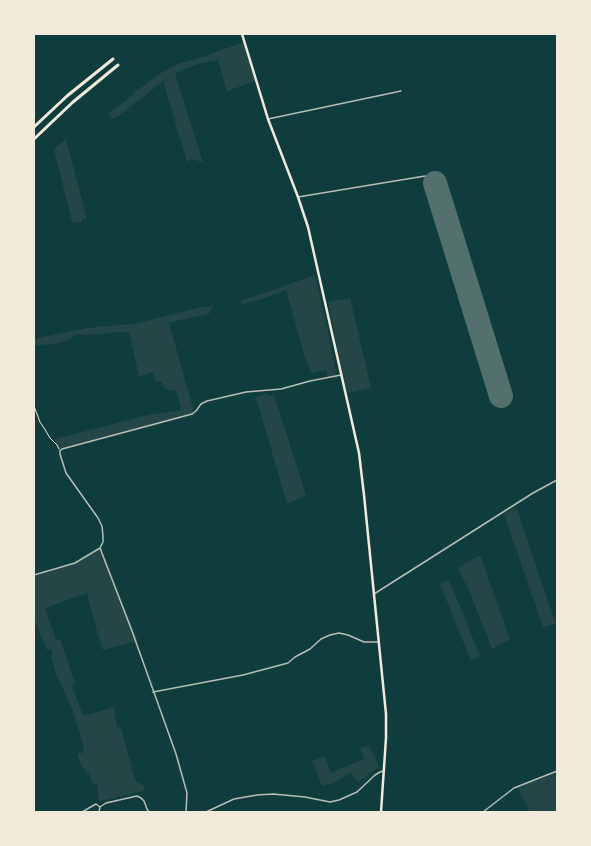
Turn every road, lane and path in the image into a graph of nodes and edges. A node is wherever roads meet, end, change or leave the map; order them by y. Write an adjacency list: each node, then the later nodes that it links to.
1 (242, 34): 5 (main road)
2 (113, 59): 6 (highway)
3 (118, 65): 7 (highway)
4 (401, 91): 5 (street)
5 (268, 119): 9 (main road)
6 (34, 127)
7 (34, 139)
8 (425, 176): 9 (street)
9 (298, 197): 10 (main road)
10 (341, 375): 12 (street); 16 (main road)
11 (34, 406): 12 (path)
12 (60, 451): 14 (street)
13 (557, 480): 16 (street)
14 (100, 548): 15 (street); 18 (street)
15 (34, 575)
16 (374, 594): 17 (main road)
17 (378, 642): 18 (street); 19 (main road)
18 (153, 692): 25 (street)
19 (384, 771): 26 (street); 27 (main road)
20 (557, 771): 28 (street)
21 (100, 807): 22 (street); 23 (street); 24 (street)
22 (82, 812)
23 (99, 812)
24 (149, 812)
25 (186, 812)
26 (206, 812)
27 (381, 812)
28 (483, 812)

